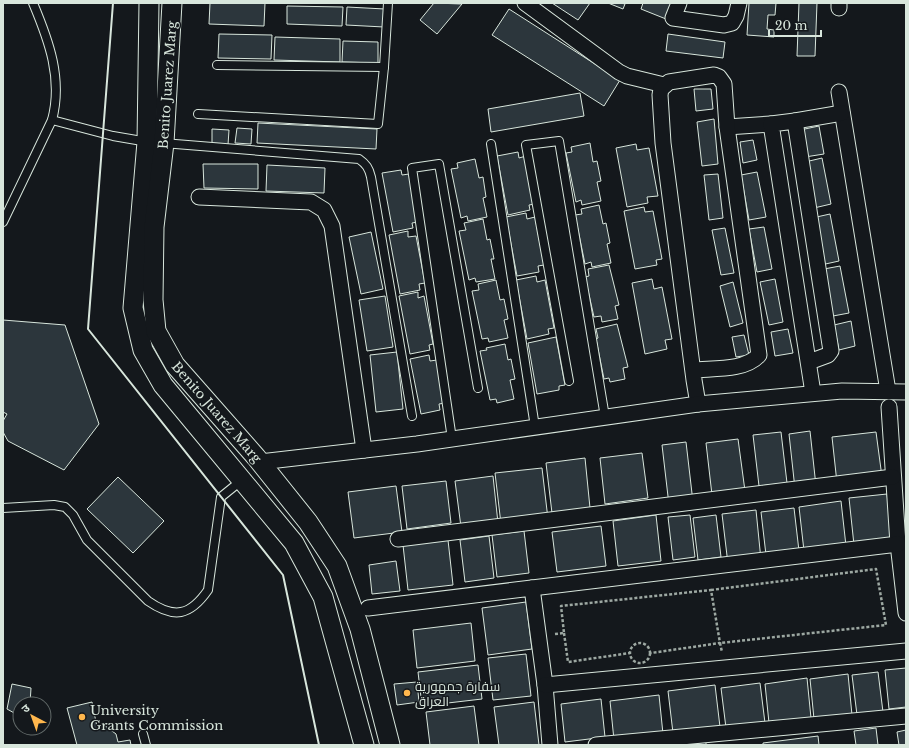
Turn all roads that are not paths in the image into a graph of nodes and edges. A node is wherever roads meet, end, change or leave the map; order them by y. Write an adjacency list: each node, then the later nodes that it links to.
1 (33, 3): 14 (lane)
2 (149, 3): 18 (street, Benito Juarez Marg)
3 (172, 3): 18 (street, Benito Juarez Marg)
4 (388, 3): 9 (lane)
5 (525, 3): 10 (street)
6 (679, 3): 7 (street)
7 (738, 3)
8 (217, 65): 9 (lane)
9 (384, 67): 13 (lane)
10 (664, 85): 17 (street); 23 (street)
11 (839, 92): 12 (street)
12 (842, 113): 15 (street); 26 (street)
13 (198, 114)
14 (52, 120): 18 (lane); 21 (lane)
15 (795, 121): 16 (street); 22 (street)
16 (771, 124): 17 (street); 22 (street)
17 (727, 127): 23 (street)
18 (156, 142): 31 (lane); 36 (street, Benito Juarez Marg); 38 (street, Benito Juarez Marg)
19 (491, 144): 33 (lane)
20 (199, 197): 35 (street)
21 (3, 222)
22 (809, 362): 28 (street)
23 (693, 370): 29 (street)
24 (569, 381): 32 (lane)
25 (478, 388): 34 (lane)
26 (888, 391): 27 (street); 28 (street)
27 (906, 392)
28 (813, 393): 29 (street)
29 (698, 404): 32 (street)
30 (889, 407): 37 (street)
31 (412, 416)
32 (605, 416): 33 (street)
33 (535, 427): 34 (street)
34 (452, 439): 35 (street)
35 (364, 450): 36 (street)
36 (260, 462): 51 (street, Benito Juarez Marg)
37 (893, 477): 40 (street); 41 (street)
38 (243, 480): 39 (lane); 50 (street, Benito Juarez Marg)
39 (3, 508)
40 (398, 539)
41 (898, 544): 42 (street); 44 (street)
42 (532, 588): 43 (street); 46 (street)
43 (368, 608)
44 (906, 613)
45 (906, 651): 46 (street)
46 (544, 685): 52 (street)
47 (906, 716): 53 (street)
48 (143, 734): 49 (lane)
49 (146, 745)
50 (364, 745)
51 (390, 745)
52 (550, 745)
53 (596, 745)

